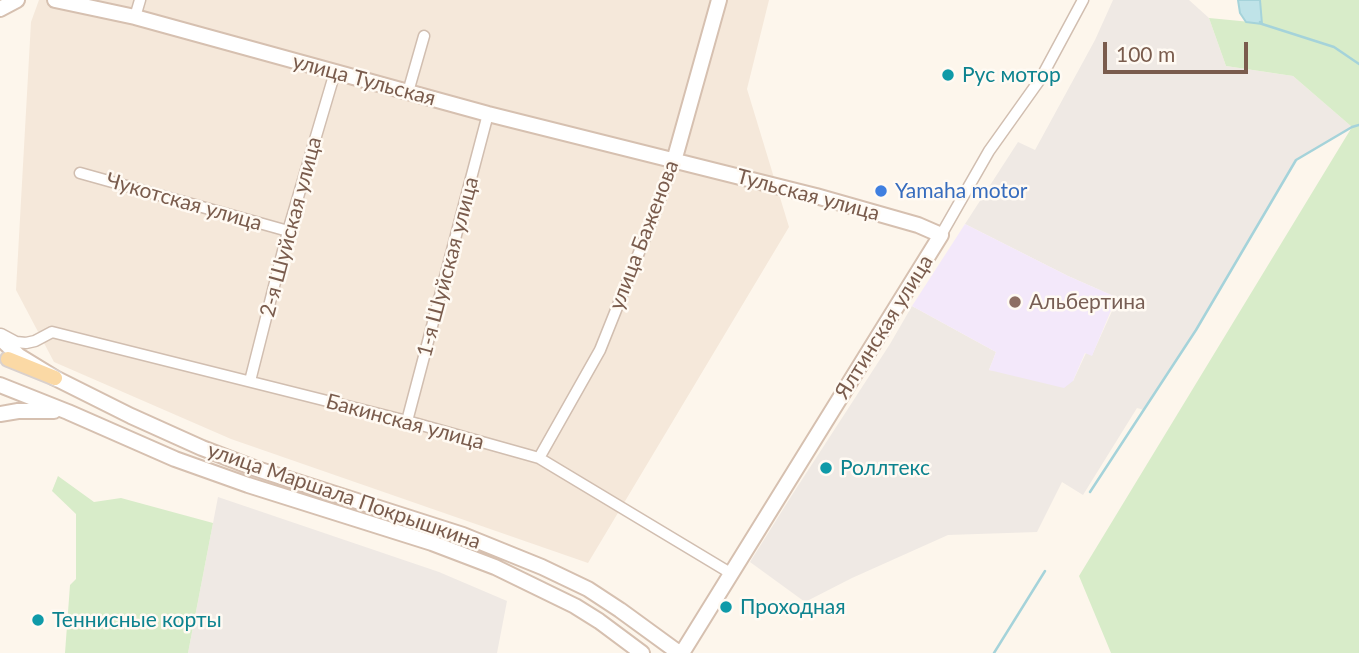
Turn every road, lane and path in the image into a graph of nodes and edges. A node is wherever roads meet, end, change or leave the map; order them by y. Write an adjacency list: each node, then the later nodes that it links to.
1 (17, 0): 6 (street)
2 (55, 0): 7 (street, улица Тульская)
3 (140, 0): 7 (street)
4 (719, 0): 12 (street, улица Баженова)
5 (1083, 0): 15 (street, Ялтинская улица)
6 (0, 9)
7 (135, 17): 9 (street, улица Тульская)
8 (425, 36): 10 (street)
9 (334, 72): 10 (street, улица Тульская); 14 (street, 2-я Шуйская улица)
10 (408, 92): 11 (street, улица Тульская)
11 (488, 114): 12 (street, улица Тульская); 24 (street, 1-я Шуйская улица)
12 (674, 160): 15 (street, Тульская улица); 25 (street, улица Баженова)
13 (80, 173): 14 (street, Чукотская улица)
14 (288, 231): 20 (street, 2-я Шуйская улица)
15 (941, 235): 26 (street, Ялтинская улица)
16 (0, 333): 20 (street, Бакинская улица)
17 (0, 338): 19 (street)
18 (4, 358): 19 (main road, улица Маршала Покрышкина)
19 (55, 379): 28 (street, улица Маршала Покрышкина)
20 (250, 382): 24 (street, Бакинская улица)
21 (0, 385): 22 (street, улица Маршала Покрышкина)
22 (68, 412): 23 (street); 27 (street, улица Маршала Покрышкина)
23 (0, 414)
24 (407, 421): 25 (street, Бакинская улица)
25 (539, 458): 26 (street, Бакинская улица)
26 (732, 573): 28 (street, Ялтинская улица)
27 (642, 653)
28 (681, 653)

